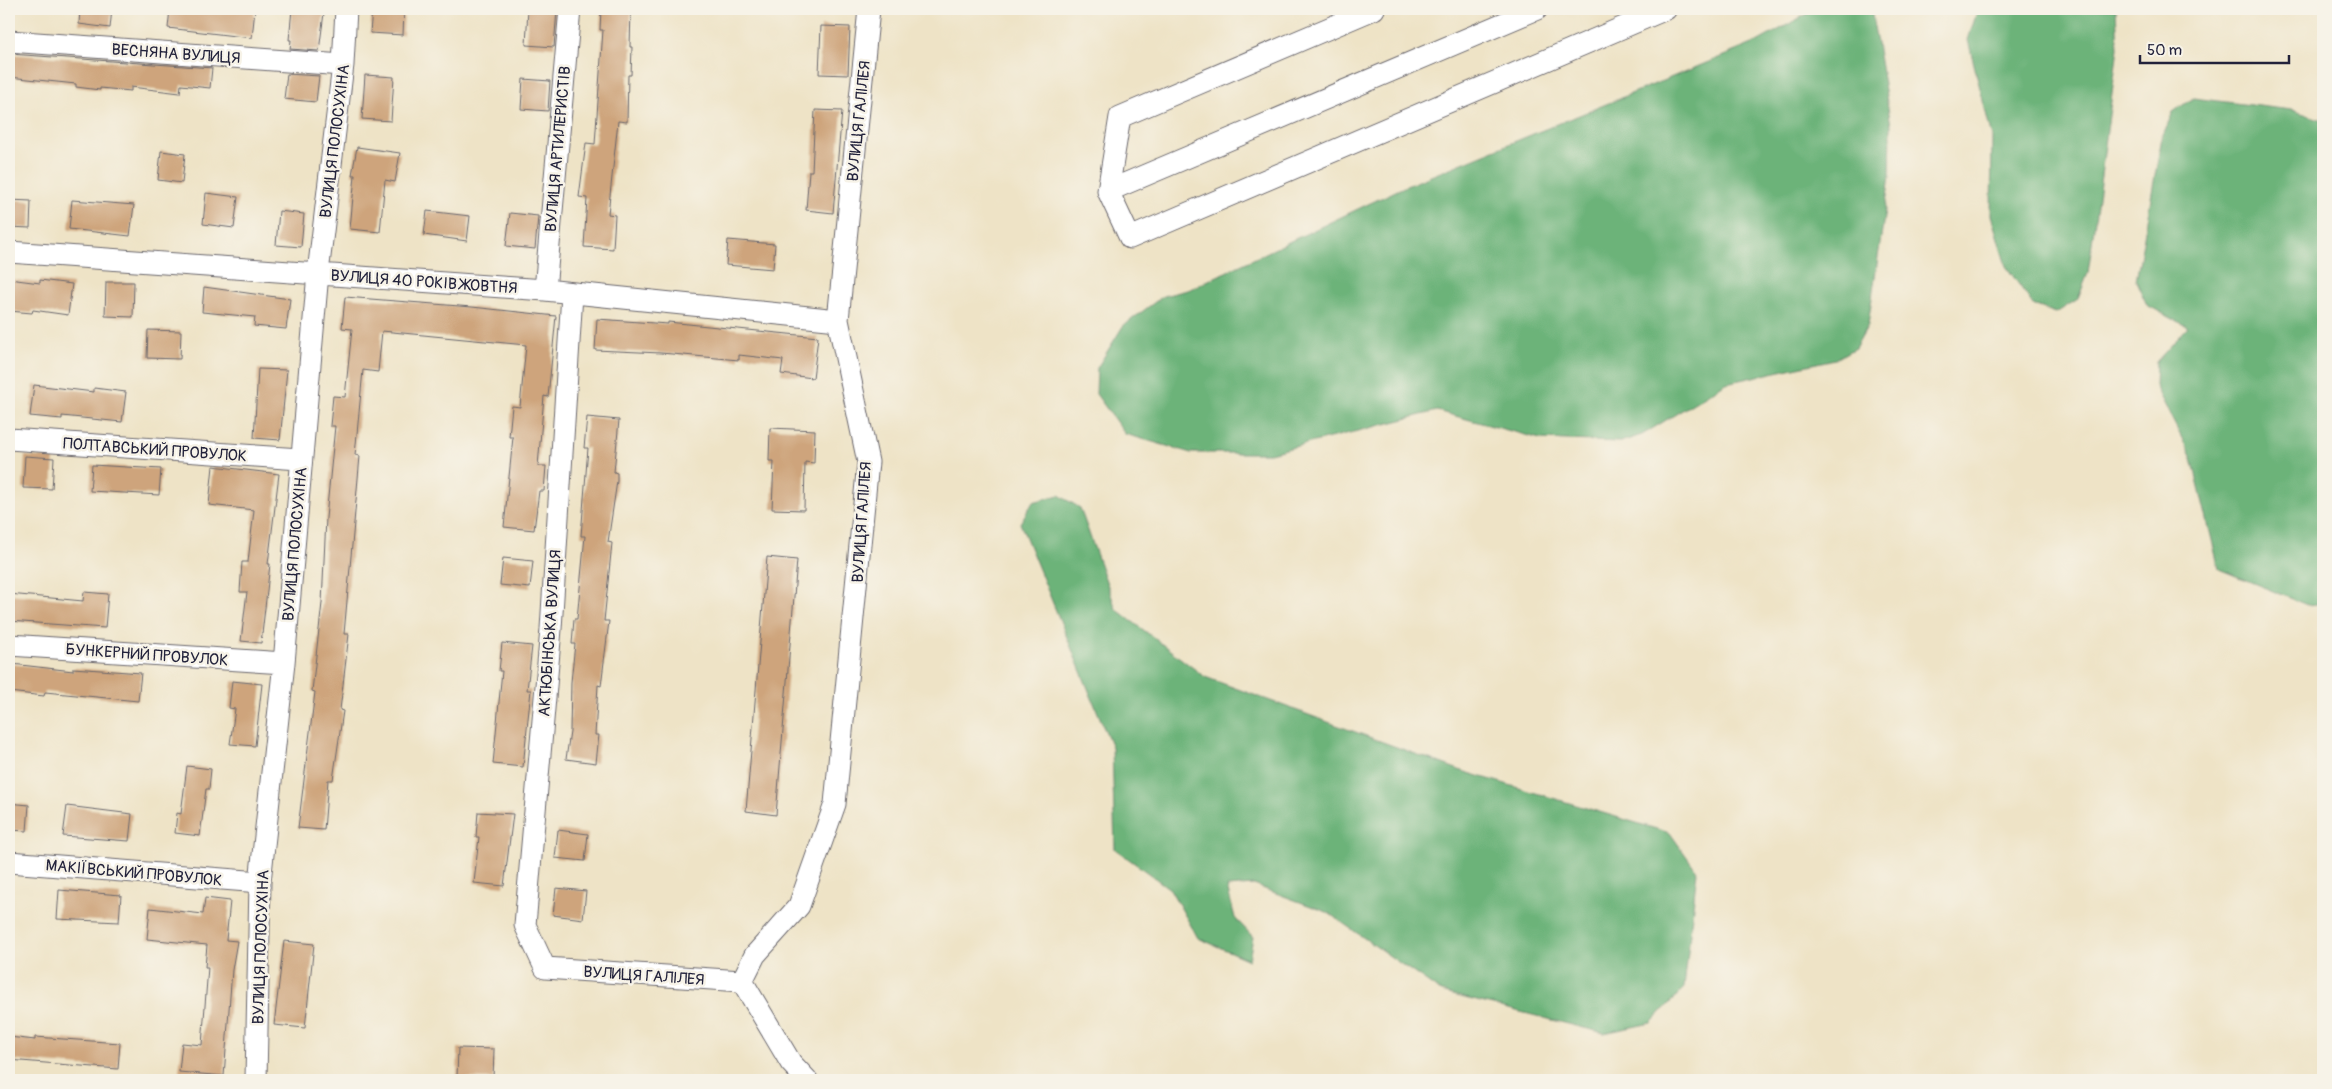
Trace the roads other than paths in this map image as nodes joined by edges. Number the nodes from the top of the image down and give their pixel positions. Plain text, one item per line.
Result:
1 (346, 9) edge
2 (570, 9) edge
3 (869, 9) edge
4 (1374, 9) edge
5 (1538, 9) edge
6 (1658, 10) edge
7 (9, 41) edge
8 (343, 65) junction
9 (1108, 191) junction
10 (9, 252) edge
11 (318, 273) junction
12 (545, 290) junction
13 (572, 294) junction
14 (838, 320) junction
15 (9, 439) edge
16 (300, 459) junction
17 (9, 645) edge
18 (284, 663) junction
19 (9, 862) edge
20 (260, 882) junction
21 (545, 968) joint
22 (742, 981) junction
23 (256, 1080) edge
24 (807, 1080) edge

1 - 8 street, ВУЛИЦЯ ПОЛОСУХІНА
2 - 12 street, ВУЛИЦЯ АРТИЛЕРИСТІВ
3 - 14 street, ВУЛИЦЯ ГАЛІЛЕЯ
4 - 9 street
5 - 9 street
6 - 9 street
7 - 8 street, ВЕСНЯНА ВУЛИЦЯ
8 - 11 street, ВУЛИЦЯ ПОЛОСУХІНА
10 - 11 street, ВУЛИЦЯ 40 РОКІВ ЖОВТНЯ
11 - 12 street, ВУЛИЦЯ 40 РОКІВ ЖОВТНЯ
11 - 16 street, ВУЛИЦЯ ПОЛОСУХІНА
12 - 13 street, ВУЛИЦЯ 40 РОКІВ ЖОВТНЯ
13 - 14 street, ВУЛИЦЯ 40 РОКІВ ЖОВТНЯ
13 - 21 street, АКТЮБІНСЬКА ВУЛИЦЯ
14 - 22 street, ВУЛИЦЯ ГАЛІЛЕЯ
15 - 16 street, ПОЛТАВСЬКИЙ ПРОВУЛОК
16 - 18 street, ВУЛИЦЯ ПОЛОСУХІНА
17 - 18 street, БУНКЕРНИЙ ПРОВУЛОК
18 - 20 street, ВУЛИЦЯ ПОЛОСУХІНА
19 - 20 street, МАКІЇВСЬКИЙ ПРОВУЛОК
20 - 23 street, ВУЛИЦЯ ПОЛОСУХІНА
21 - 22 street, ВУЛИЦЯ ГАЛІЛЕЯ
22 - 24 street

